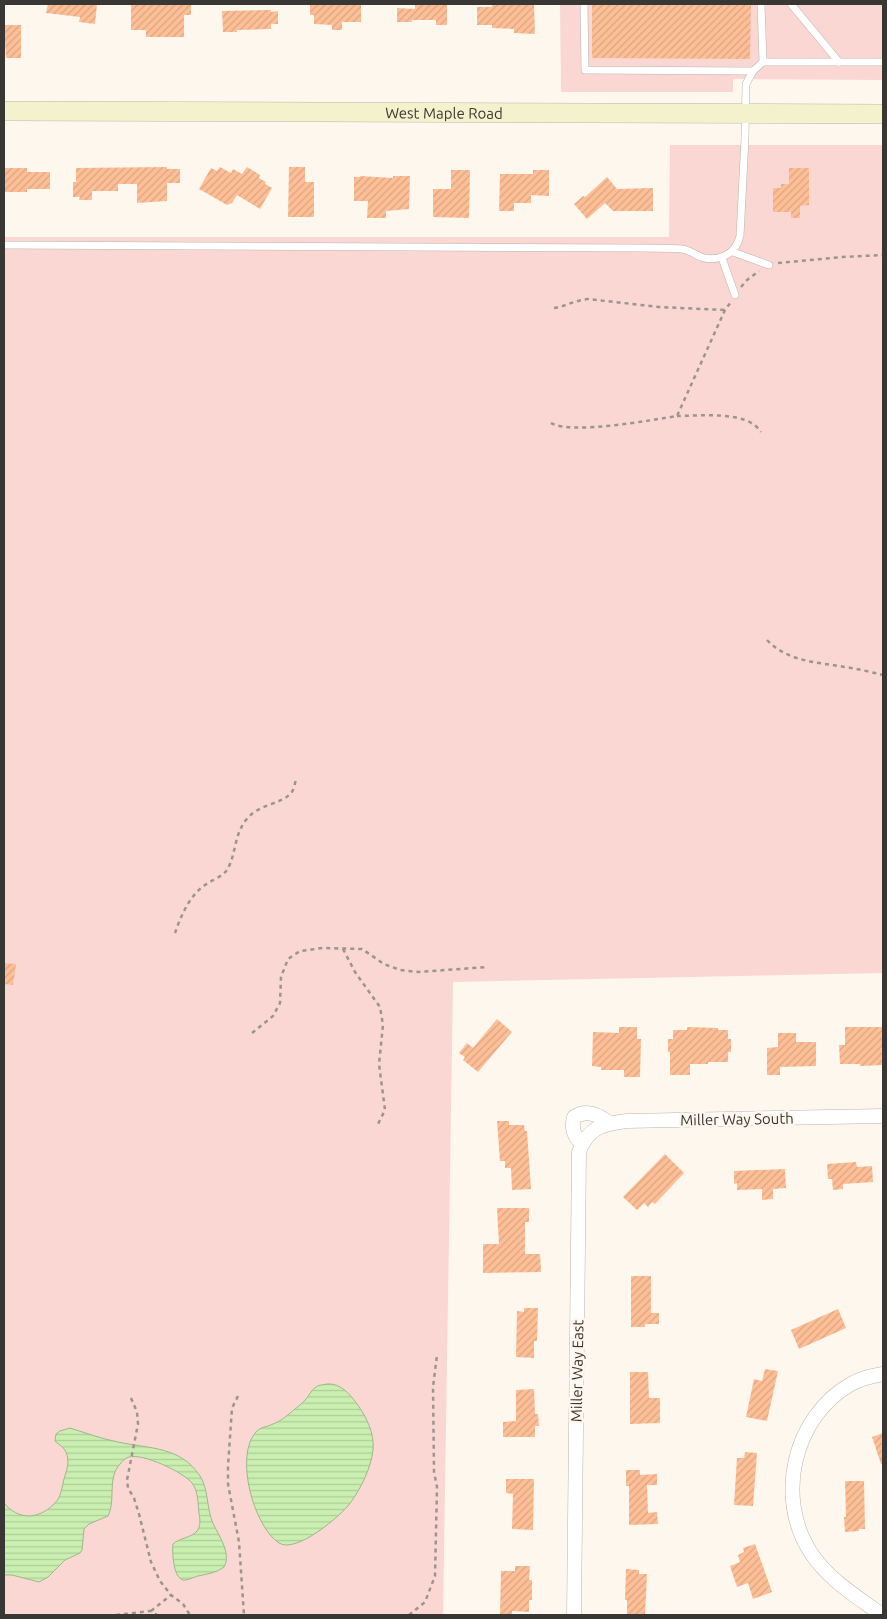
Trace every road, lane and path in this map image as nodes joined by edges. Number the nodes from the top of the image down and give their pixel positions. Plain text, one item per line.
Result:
1 (584, 4) edge
2 (761, 4) edge
3 (791, 4) edge
4 (764, 62) junction
5 (839, 62) junction
6 (883, 62) edge
7 (753, 71) junction
8 (4, 111) edge
9 (883, 114) edge
10 (746, 115) junction
11 (4, 244) edge
12 (733, 252) junction
13 (883, 256) edge
14 (722, 258) junction
15 (769, 265) junction
16 (735, 296) junction
17 (554, 308) dead end
18 (725, 310) junction
19 (677, 416) junction
20 (551, 423) dead end
21 (761, 432) dead end
22 (767, 640) dead end
23 (883, 675) edge
24 (296, 779) dead end
25 (175, 933) dead end
26 (342, 949) junction
27 (488, 967) dead end
28 (252, 1033) dead end
29 (883, 1116) edge
30 (609, 1123) junction
31 (378, 1124) dead end
32 (582, 1144) junction
33 (437, 1354) dead end
34 (883, 1374) edge
35 (238, 1396) dead end
36 (131, 1398) dead end
37 (171, 1595) junction
38 (150, 1611) junction
39 (116, 1615) edge
40 (157, 1615) edge
41 (190, 1615) edge
42 (244, 1615) edge
43 (409, 1615) edge
44 (574, 1615) edge
45 (882, 1615) edge

1 - 7 lane
2 - 4 lane
3 - 5 lane
4 - 5 lane
4 - 7 lane
5 - 6 lane
7 - 10 lane
8 - 10 main road, West Maple Road
9 - 10 main road, West Maple Road
10 - 12 lane
11 - 14 lane
12 - 14 lane
12 - 15 lane
13 - 15 path
14 - 16 lane
15 - 16 path
16 - 18 path
17 - 18 path
18 - 19 path
19 - 20 path
19 - 21 path
22 - 23 path
24 - 25 path
26 - 27 path
26 - 28 path
26 - 31 path
29 - 30 street, Miller Way South
30 - 32 street, Miller Way South
30 - 32 street
32 - 44 street, Miller Way East
33 - 43 path
34 - 45 street
35 - 42 path
36 - 37 path
37 - 38 path
37 - 41 path
38 - 39 path
38 - 40 path

